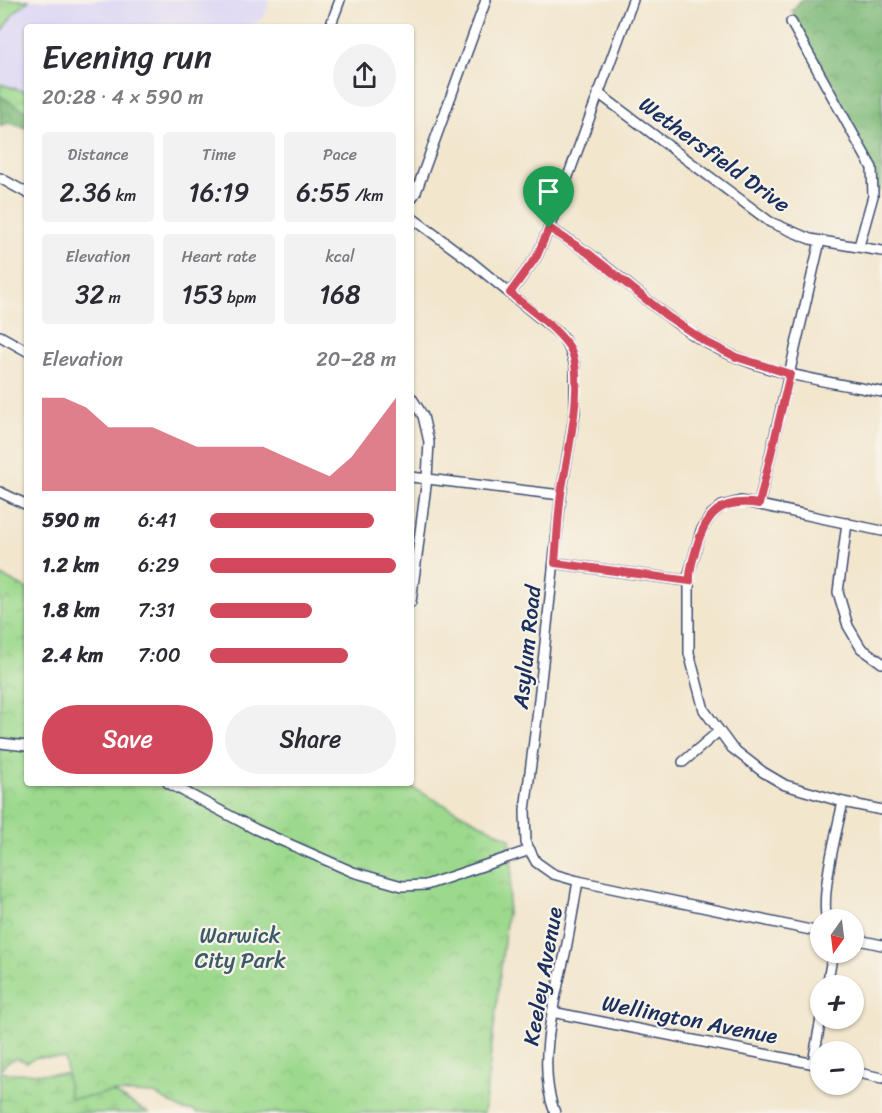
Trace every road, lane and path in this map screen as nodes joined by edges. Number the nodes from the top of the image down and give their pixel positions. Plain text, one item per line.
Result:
1 (340, 0) edge
2 (486, 0) edge
3 (633, 0) edge
4 (791, 22) dead end
5 (331, 24) edge
6 (598, 93) junction
7 (0, 177) edge
8 (24, 191) edge
9 (414, 195) edge
10 (414, 219) edge
11 (549, 228) junction
12 (820, 241) junction
13 (858, 246) junction
14 (882, 251) edge
15 (510, 293) junction
16 (0, 336) edge
17 (24, 349) edge
18 (790, 374) junction
19 (882, 392) edge
20 (414, 402) edge
21 (414, 477) edge
22 (427, 478) junction
23 (0, 492) edge
24 (561, 495) junction
25 (24, 504) edge
26 (759, 504) junction
27 (847, 523) junction
28 (882, 531) edge
29 (555, 563) junction
30 (414, 579) edge
31 (690, 581) junction
32 (882, 663) edge
33 (719, 730) junction
34 (0, 743) edge
35 (24, 746) edge
36 (683, 762) dead end
37 (174, 786) edge
38 (843, 802) junction
39 (882, 810) edge
40 (530, 850) junction
41 (578, 881) junction
42 (825, 909) edge
43 (810, 930) edge
44 (864, 941) edge
45 (882, 945) edge
46 (552, 1012) junction
47 (810, 1063) edge
48 (864, 1074) edge
49 (882, 1078) edge
50 (555, 1113) edge

1 - 5 street
2 - 9 street
3 - 6 street
4 - 13 street
6 - 11 street
6 - 12 street, Wethersfield Drive
7 - 8 street
10 - 15 street, Asylum Road
11 - 15 street
11 - 18 street
12 - 13 street, Wethersfield Drive
12 - 18 street
13 - 14 street, Wethersfield Drive
15 - 24 street, Asylum Road
16 - 17 street
18 - 19 street
18 - 26 street
20 - 22 street
21 - 22 street
22 - 24 street
22 - 30 street
23 - 25 street
24 - 29 street, Asylum Road
26 - 27 street
26 - 31 street
27 - 28 street
27 - 32 street
29 - 31 street
29 - 40 street, Asylum Road
31 - 33 street
33 - 36 street
33 - 38 street
34 - 35 street
37 - 40 street
38 - 39 street
38 - 42 street
40 - 41 street
41 - 43 street
41 - 46 street, Keeley Avenue
44 - 45 street
46 - 47 street, Wellington Avenue
46 - 50 street, Keeley Avenue
48 - 49 street

